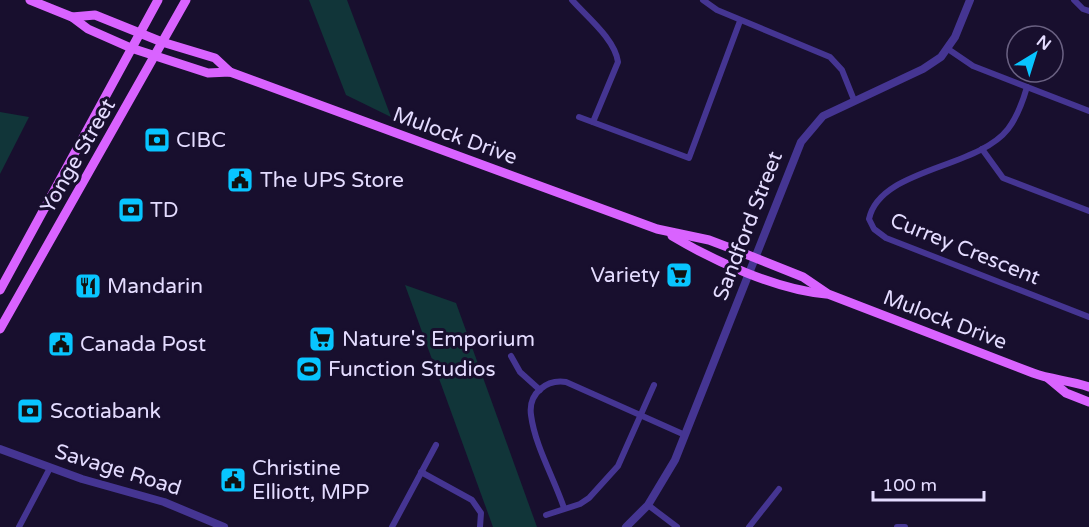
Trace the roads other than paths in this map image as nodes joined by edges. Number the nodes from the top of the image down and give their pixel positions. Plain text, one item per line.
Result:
1 (30, 0) edge
2 (158, 0) edge
3 (186, 0) edge
4 (572, 0) edge
5 (703, 0) edge
6 (970, 0) edge
7 (1074, 0) edge
8 (1089, 11) edge
9 (72, 17) junction
10 (740, 21) junction
11 (140, 32) junction
12 (162, 42) junction
13 (132, 48) junction
14 (948, 49) junction
15 (154, 55) junction
16 (230, 72) junction
17 (1027, 87) junction
18 (854, 100) junction
19 (1089, 111) edge
20 (579, 117) dead end
21 (593, 122) junction
22 (982, 149) junction
23 (1089, 211) edge
24 (667, 232) junction
25 (756, 258) junction
26 (750, 272) junction
27 (0, 290) edge
28 (828, 294) junction
29 (1089, 316) edge
30 (0, 329) edge
31 (511, 356) dead end
32 (1048, 378) junction
33 (654, 385) dead end
34 (1089, 387) edge
35 (540, 390) junction
36 (1089, 402) edge
37 (642, 414) junction
38 (685, 435) junction
39 (436, 445) dead end
40 (0, 449) edge
41 (50, 468) junction
42 (421, 472) junction
43 (779, 489) dead end
44 (648, 505) junction
45 (564, 508) junction
46 (546, 515) dead end
47 (19, 527) edge
48 (224, 527) edge
49 (392, 527) edge
50 (480, 527) edge
51 (626, 527) edge
52 (677, 527) edge
53 (749, 527) edge
54 (897, 527) edge
55 (905, 527) edge

1 - 9 main road, Mulock Drive
2 - 11 main road, Yonge Street
3 - 12 main road, Yonge Street
4 - 21 street
5 - 10 street
6 - 14 street, Sandford Street
7 - 8 street
9 - 11 main road, Mulock Drive
9 - 13 main road, Mulock Drive
10 - 18 street
10 - 21 street
11 - 12 main road, Mulock Drive
11 - 13 main road, Yonge Street
12 - 15 main road, Yonge Street
12 - 16 main road, Mulock Drive
13 - 15 main road, Mulock Drive
13 - 27 main road, Yonge Street
14 - 17 street
14 - 18 street, Sandford Street
15 - 16 main road, Mulock Drive
15 - 30 main road, Yonge Street
16 - 24 main road, Mulock Drive
17 - 19 street
17 - 22 street, Currey Crescent
18 - 25 street, Sandford Street
20 - 21 street
22 - 23 street
22 - 29 street, Currey Crescent
24 - 25 main road, Mulock Drive
24 - 26 main road, Mulock Drive
25 - 26 street, Sandford Street
25 - 28 main road, Mulock Drive
26 - 28 main road, Mulock Drive
26 - 38 street, Sandford Street
28 - 32 main road, Mulock Drive
31 - 35 street
32 - 34 main road, Mulock Drive
32 - 36 main road, Mulock Drive
33 - 37 street
35 - 37 street
35 - 45 street
37 - 38 street
37 - 45 street
38 - 44 street, Sandford Street
39 - 42 street
40 - 41 street, Savage Road
41 - 47 street
41 - 48 street, Savage Road
42 - 49 street
42 - 50 street
43 - 53 street
44 - 51 street, Sandford Street
44 - 52 street
45 - 46 street
54 - 55 street

